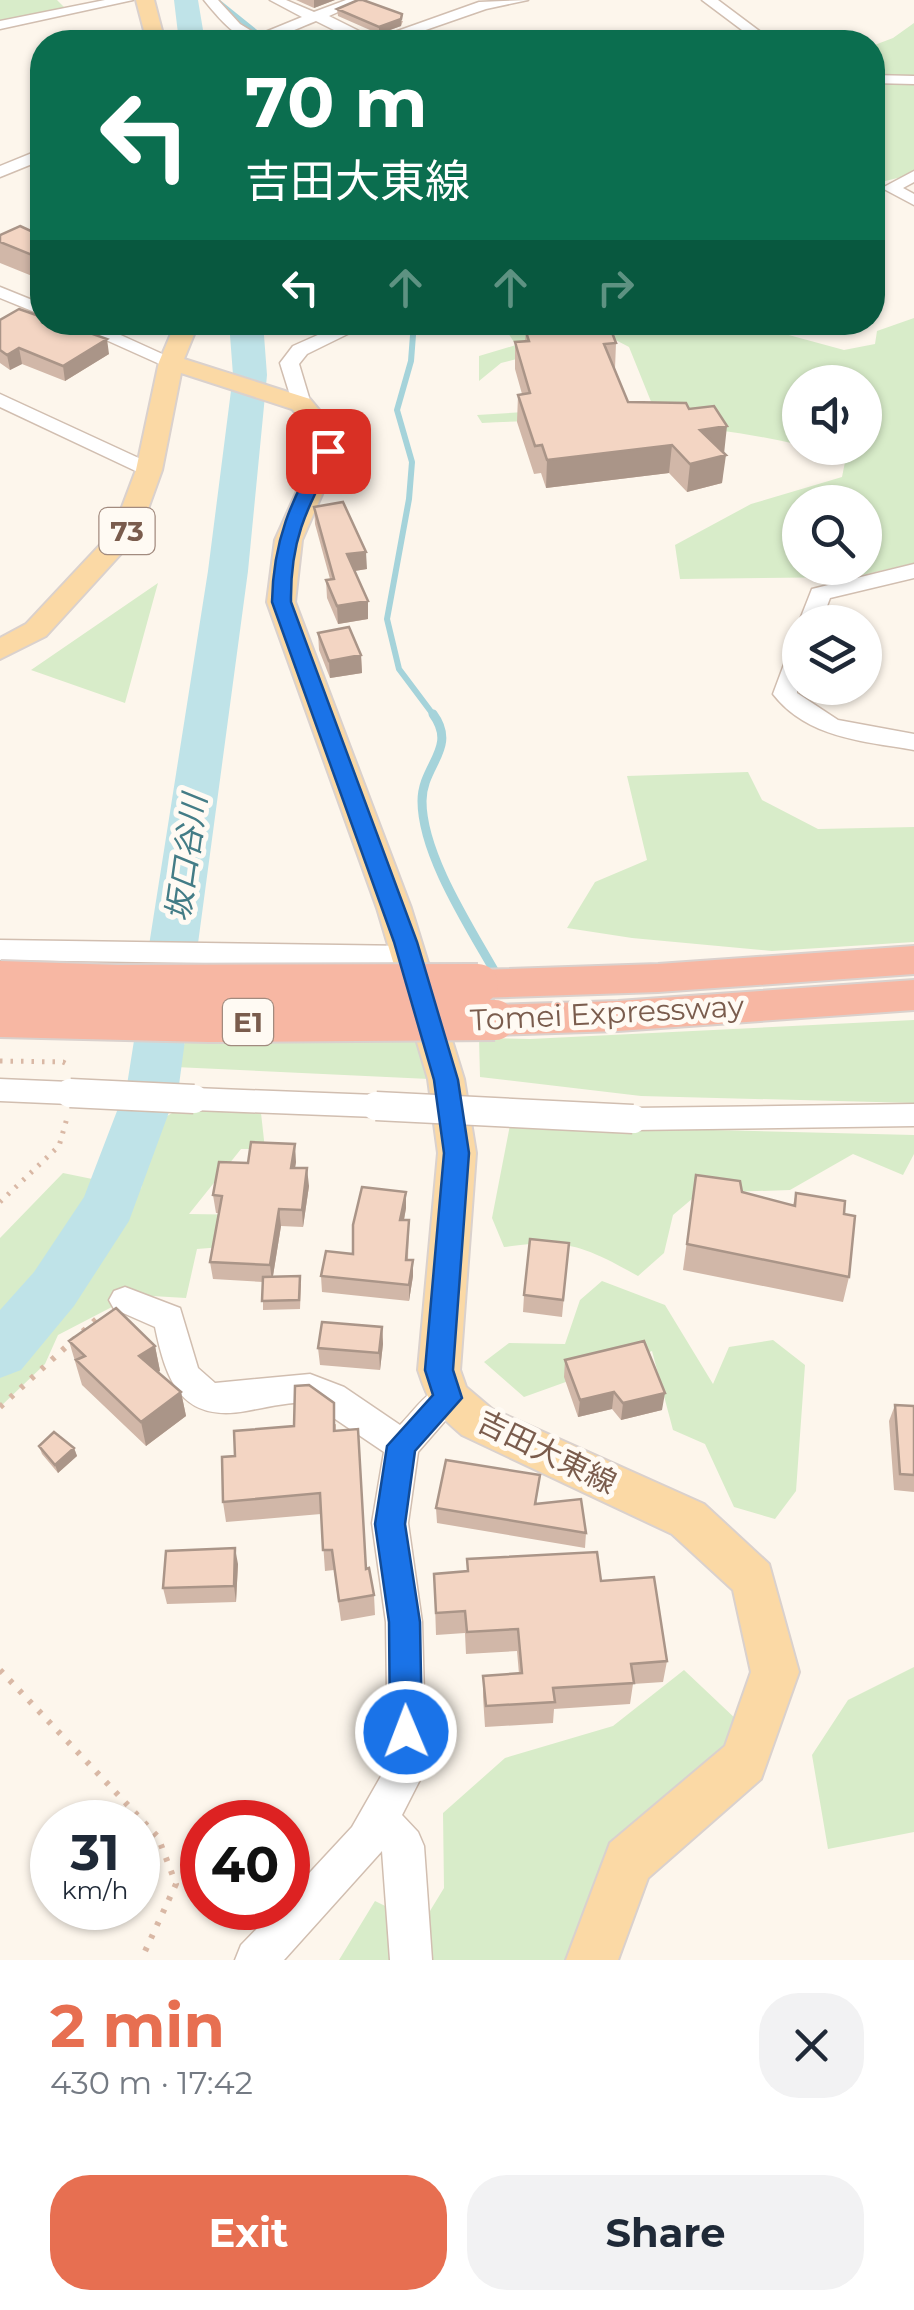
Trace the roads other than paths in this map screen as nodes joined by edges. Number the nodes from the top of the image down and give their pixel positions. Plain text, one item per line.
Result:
1 (126, 0) edge
2 (145, 0) edge
3 (210, 0) edge
4 (277, 0) edge
5 (358, 0) edge
6 (521, 0) edge
7 (709, 0) edge
8 (312, 17) junction
9 (0, 25) edge
10 (153, 30) edge
11 (242, 30) edge
12 (282, 30) edge
13 (345, 30) edge
14 (419, 30) edge
15 (750, 30) edge
16 (885, 79) edge
17 (914, 80) edge
18 (30, 159) edge
19 (0, 172) edge
20 (914, 176) edge
21 (914, 200) edge
22 (0, 292) edge
23 (30, 305) edge
24 (106, 335) edge
25 (186, 335) edge
26 (334, 335) edge
27 (181, 365) junction
28 (0, 400) edge
29 (295, 401) junction
30 (149, 470) junction
31 (914, 571) edge
32 (816, 605) edge
33 (0, 650) edge
34 (796, 705) edge
35 (914, 742) edge
36 (0, 939) edge
37 (107, 948) junction
38 (407, 949) junction
39 (0, 950) edge
40 (914, 960) edge
41 (0, 981) edge
42 (914, 995) edge
43 (487, 1002) junction
44 (0, 1017) edge
45 (0, 1090) edge
46 (914, 1116) edge
47 (125, 1300) road end
48 (448, 1398) junction
49 (402, 1446) junction
50 (378, 1819) junction
51 (256, 1960) edge
52 (410, 1960) edge
53 (592, 1960) edge

1 - 9 street
2 - 10 main road
3 - 11 street
4 - 8 street
5 - 8 street
6 - 14 street
7 - 15 street
8 - 12 street
8 - 13 street
16 - 17 street
18 - 19 street
20 - 21 street
22 - 23 street
24 - 27 street
25 - 27 main road, 73
26 - 29 street
27 - 29 main road
27 - 30 main road, 73
28 - 30 street
29 - 38 main road, 吉田大東線
30 - 33 main road, 73
31 - 32 street
34 - 35 street
36 - 37 street
37 - 38 street
37 - 38 street
37 - 39 street
38 - 48 main road, 吉田大東線
40 - 43 highway, Tomei Expressway / E1
41 - 43 highway, Tomei Expressway / E1, bridge
42 - 43 highway, Tomei Expressway / E1
43 - 44 highway, Tomei Expressway / E1, bridge
45 - 46 street, bridge
47 - 49 street
48 - 49 street
48 - 53 main road, 吉田大東線
49 - 50 street
50 - 51 street
50 - 52 street

